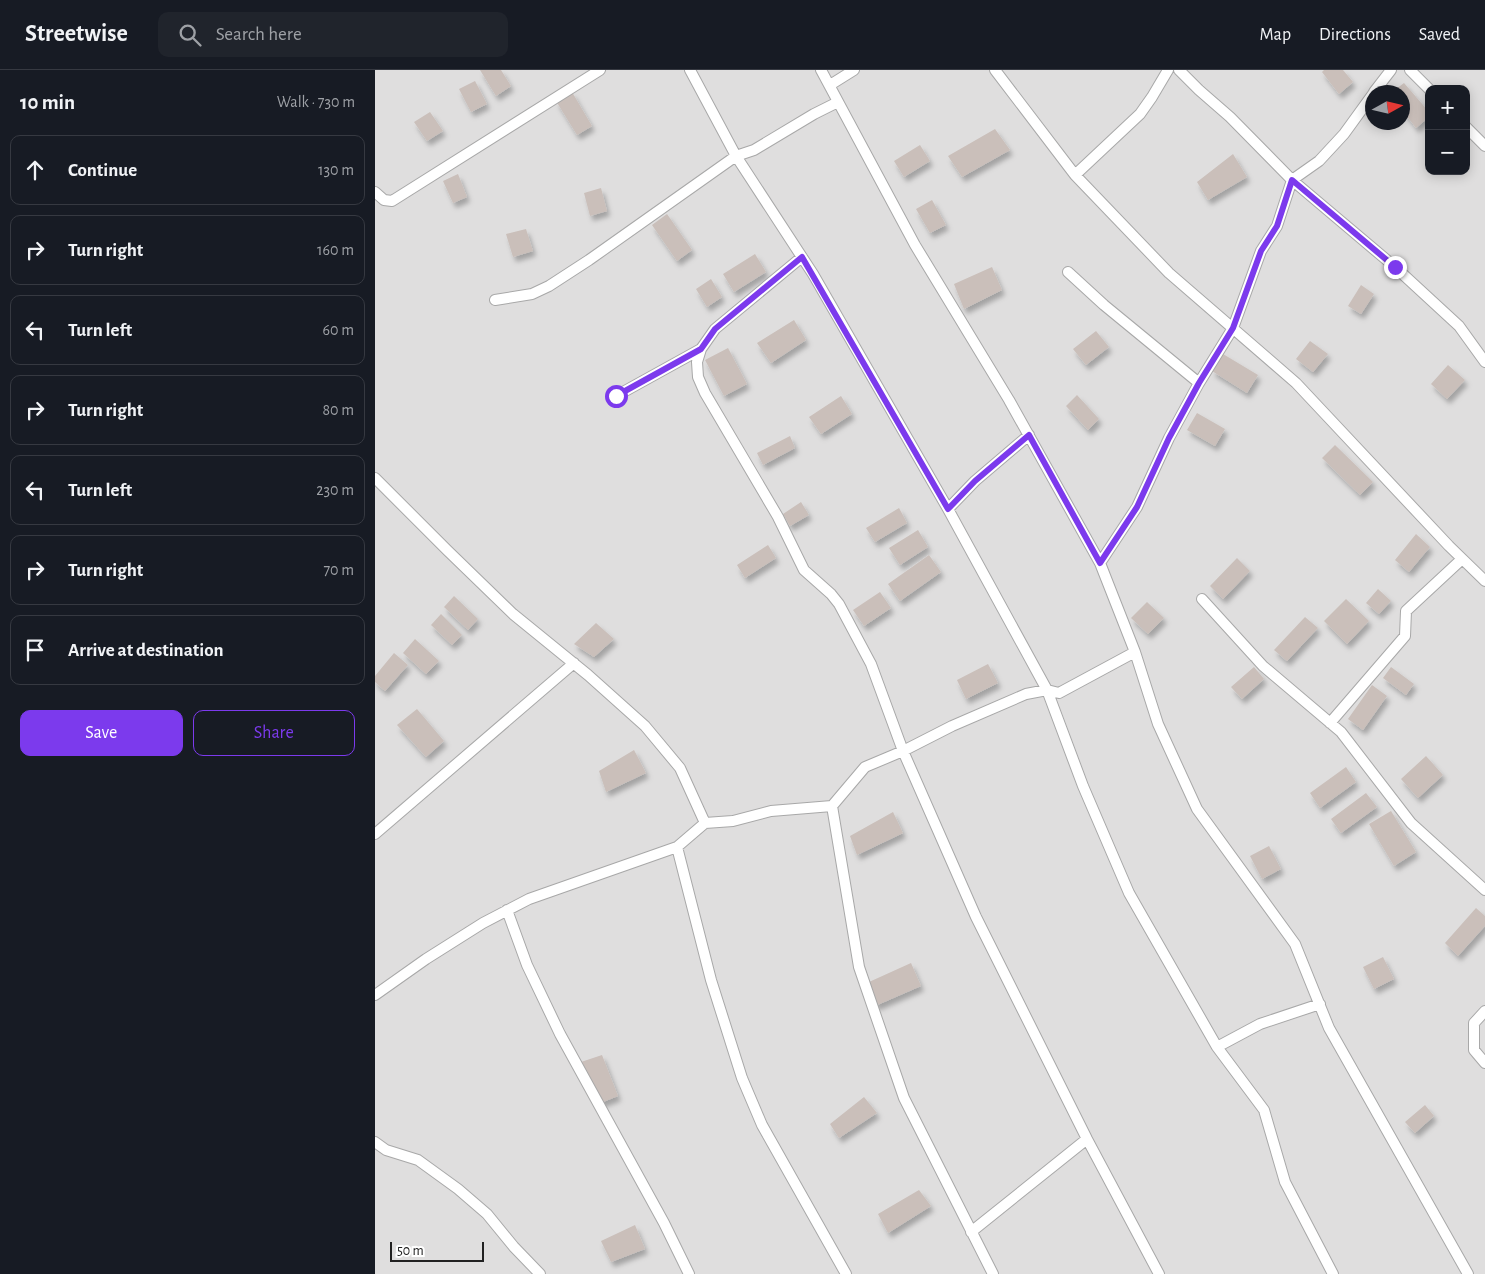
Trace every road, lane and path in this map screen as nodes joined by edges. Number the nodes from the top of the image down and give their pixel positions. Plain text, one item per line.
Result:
1 (600, 70) edge
2 (690, 70) edge
3 (821, 70) edge
4 (854, 70) edge
5 (995, 70) edge
6 (1168, 70) edge
7 (1179, 70) edge
8 (1391, 70) edge
9 (1410, 70) edge
10 (829, 85) junction
11 (1379, 85) edge
12 (1425, 85) edge
13 (838, 102) junction
14 (1365, 104) edge
15 (1469, 130) edge
16 (1485, 146) edge
17 (736, 156) junction
18 (1075, 175) junction
19 (1292, 180) junction
20 (375, 192) edge
21 (802, 257) junction
22 (1068, 272) dead end
23 (495, 300) dead end
24 (1233, 328) junction
25 (701, 349) junction
26 (1485, 362) edge
27 (1199, 383) junction
28 (616, 396) dead end
29 (1029, 435) junction
30 (375, 478) edge
31 (948, 509) junction
32 (1462, 559) junction
33 (1100, 563) junction
34 (1485, 581) edge
35 (1201, 599) dead end
36 (1135, 652) junction
37 (574, 664) junction
38 (1047, 690) junction
39 (1330, 723) junction
40 (903, 751) junction
41 (832, 806) junction
42 (705, 824) junction
43 (375, 834) edge
44 (677, 847) junction
45 (1485, 890) edge
46 (507, 910) junction
47 (375, 996) edge
48 (1320, 1004) junction
49 (1485, 1011) edge
50 (1217, 1047) junction
51 (1485, 1063) edge
52 (1087, 1139) junction
53 (375, 1142) edge
54 (971, 1232) junction
55 (540, 1274) edge
56 (689, 1274) edge
57 (846, 1274) edge
58 (993, 1274) edge
59 (1159, 1274) edge
60 (1333, 1274) edge
61 (1467, 1274) edge

1 - 20 street
2 - 17 street
3 - 10 street
4 - 10 street
5 - 18 street
6 - 18 street
7 - 19 street
8 - 11 street
9 - 12 street
10 - 13 street
13 - 17 street
13 - 29 street
14 - 19 street
15 - 16 street
17 - 21 street
17 - 23 street
18 - 24 street
19 - 24 street
19 - 26 street
21 - 25 street
21 - 31 street
22 - 27 street
24 - 27 street
24 - 32 street
25 - 28 street
25 - 40 street
27 - 33 street
29 - 31 street
29 - 33 street
30 - 37 street
31 - 38 street
32 - 34 street
32 - 39 street
33 - 36 street
35 - 39 street
36 - 38 street
36 - 48 street
37 - 42 street
37 - 43 street
38 - 40 street
38 - 50 street
39 - 45 street
40 - 41 street
40 - 52 street
41 - 42 street
41 - 54 street
42 - 44 street
44 - 46 street
44 - 57 street
46 - 47 street
46 - 56 street
48 - 50 street
48 - 61 street
49 - 51 street
50 - 60 street
52 - 54 street
52 - 59 street
53 - 55 street
54 - 58 street

